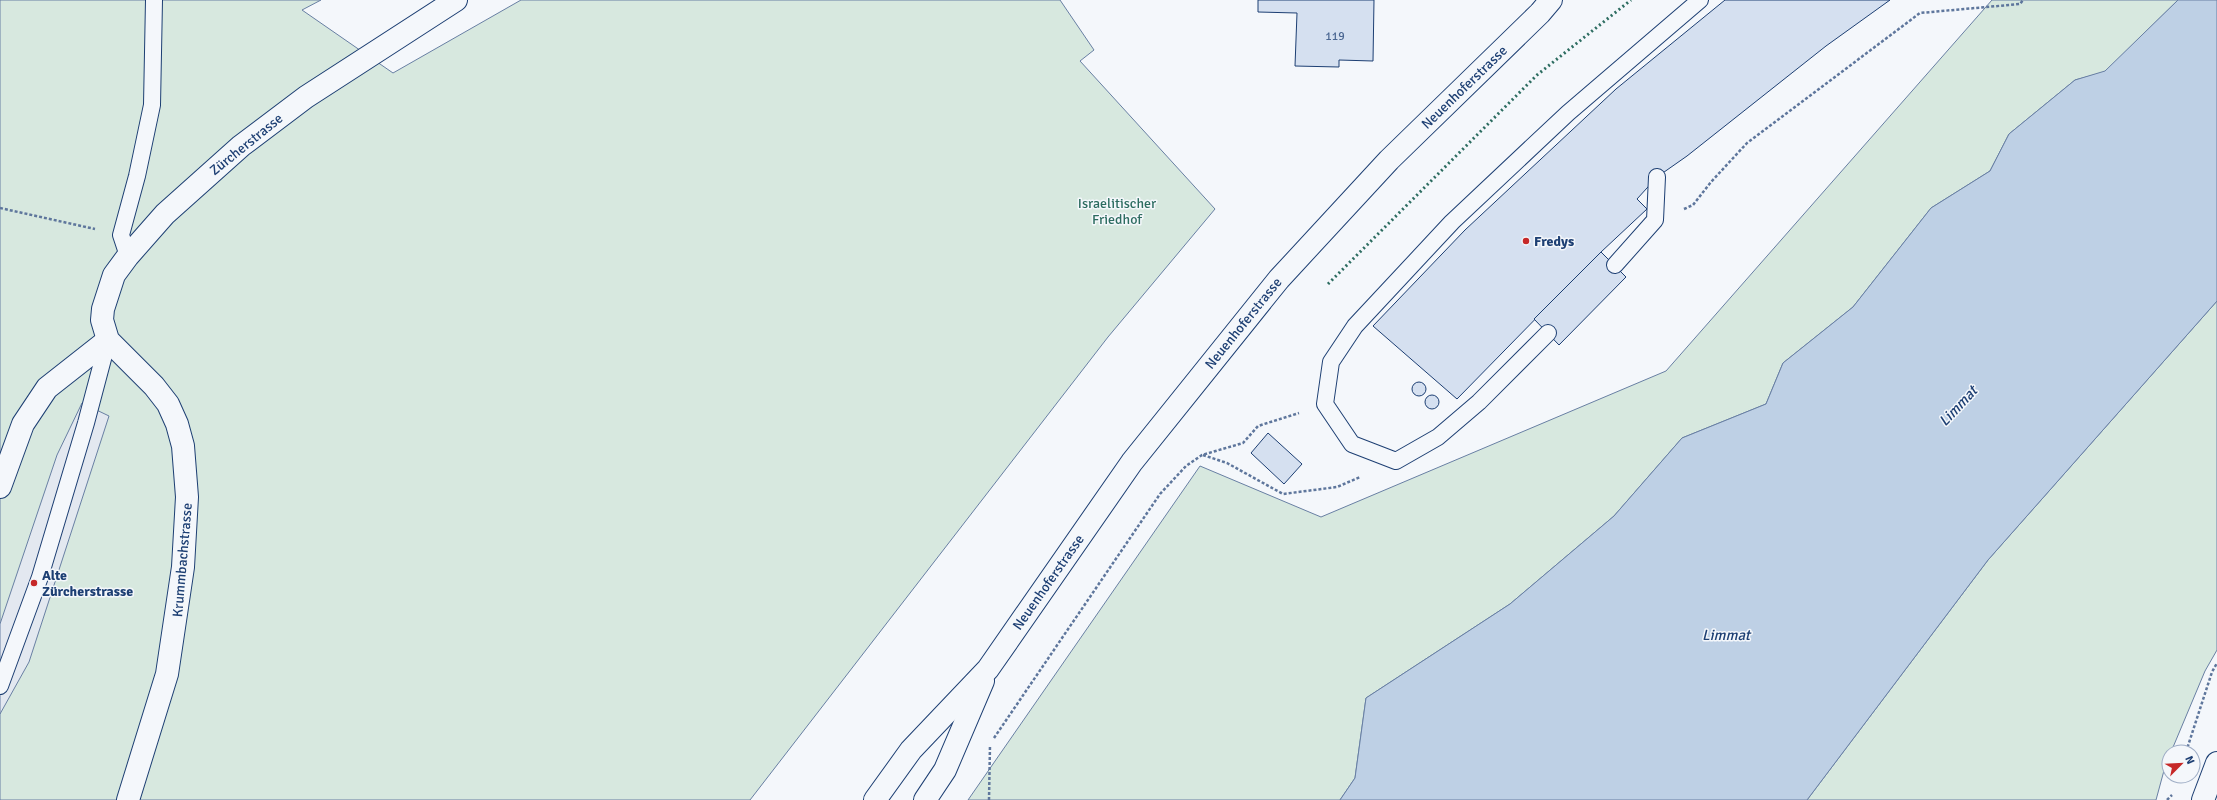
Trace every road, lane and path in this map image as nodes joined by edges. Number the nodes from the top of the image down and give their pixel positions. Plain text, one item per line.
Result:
1 (154, 0) edge
2 (456, 0) edge
3 (1561, 0) edge
4 (1700, 0) edge
5 (2023, 0) edge
6 (1545, 7) edge
7 (1656, 177) dead end
8 (0, 208) edge
9 (1655, 220) junction
10 (121, 235) junction
11 (128, 256) junction
12 (1615, 265) dead end
13 (1548, 333) dead end
14 (108, 340) junction
15 (1324, 404) junction
16 (1202, 455) junction
17 (1396, 461) junction
18 (0, 487) edge
19 (2217, 663) edge
20 (988, 669) junction
21 (0, 686) edge
22 (2189, 744) edge
23 (2217, 763) edge
24 (128, 800) edge
25 (875, 800) edge
26 (926, 800) edge
27 (990, 800) edge
28 (2204, 800) edge

1 - 10 lane
2 - 11 main road, Zürcherstrasse
3 - 6 main road, Neuenhoferstrasse
4 - 15 lane
5 - 9 path
6 - 20 main road, Neuenhoferstrasse
7 - 9 lane
8 - 10 path
9 - 12 lane
10 - 11 lane
11 - 14 main road, Zürcherstrasse
13 - 17 lane
14 - 18 main road
14 - 21 lane
14 - 24 main road, Krummbachstrasse
15 - 16 path
15 - 17 lane
16 - 17 path
16 - 27 path
19 - 22 path
20 - 25 main road, Neuenhoferstrasse
20 - 26 main road, Neuenhoferstrasse
23 - 28 main road

